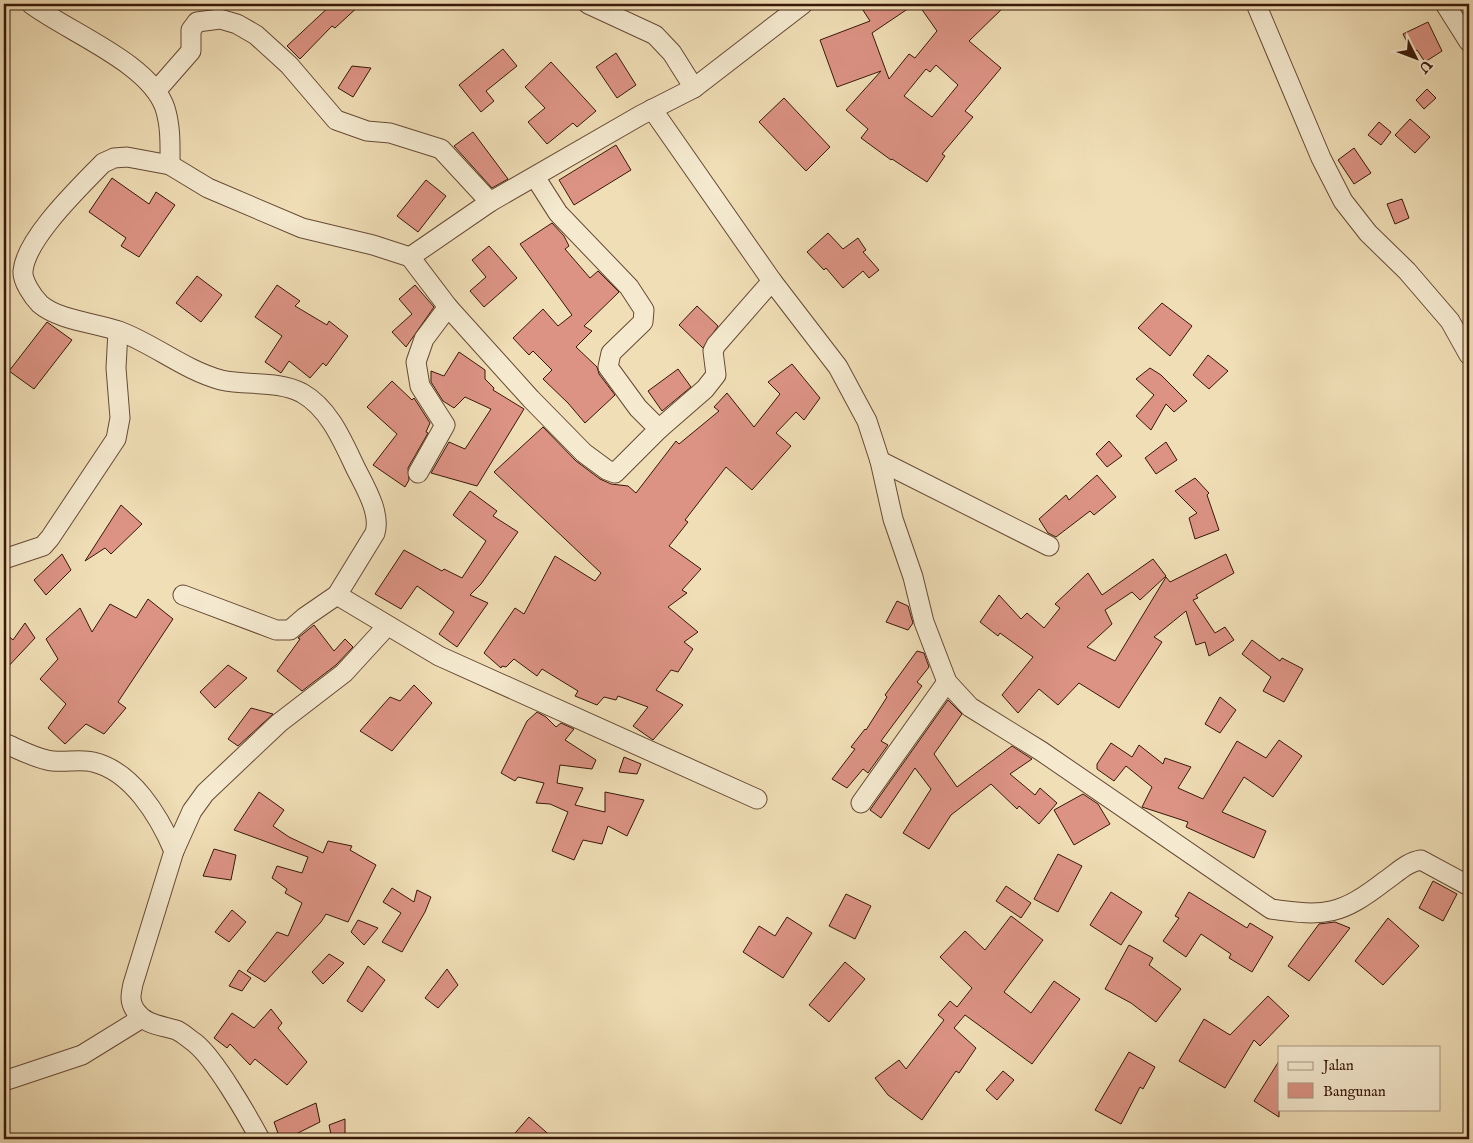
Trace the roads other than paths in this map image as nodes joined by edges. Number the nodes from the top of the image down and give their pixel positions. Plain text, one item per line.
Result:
1 (31, 4) edge
2 (588, 4) edge
3 (803, 4) edge
4 (1256, 4) edge
5 (1445, 4) edge
6 (1469, 42) edge
7 (694, 88) junction
8 (156, 91) junction
9 (652, 109) junction
10 (170, 165) junction
11 (535, 177) junction
12 (490, 202) junction
13 (410, 257) junction
14 (772, 281) junction
15 (448, 308) junction
16 (118, 331) junction
17 (1469, 355) edge
18 (659, 429) junction
19 (880, 461) junction
20 (418, 473) dead end
21 (1049, 546) dead end
22 (4, 559) edge
23 (337, 594) junction
24 (183, 595) dead end
25 (386, 626) junction
26 (947, 682) junction
27 (4, 743) edge
28 (757, 799) dead end
29 (861, 802) dead end
30 (174, 851) junction
31 (1469, 886) edge
32 (142, 1018) junction
33 (4, 1081) edge
34 (260, 1139) edge

1 - 8 street
2 - 7 street
3 - 7 street
4 - 17 street
5 - 6 street
7 - 9 street
8 - 10 street
8 - 12 street
9 - 11 street
9 - 14 street
10 - 13 street
10 - 16 street
11 - 12 street
11 - 18 street
12 - 13 street
13 - 15 street
14 - 18 street
14 - 19 street
15 - 18 street
15 - 20 street
16 - 22 street
16 - 23 street
19 - 21 street
19 - 26 street
23 - 24 street
23 - 25 street
25 - 28 street
25 - 30 street
26 - 29 street
26 - 31 street
27 - 30 street
30 - 32 street
32 - 33 street
32 - 34 street

